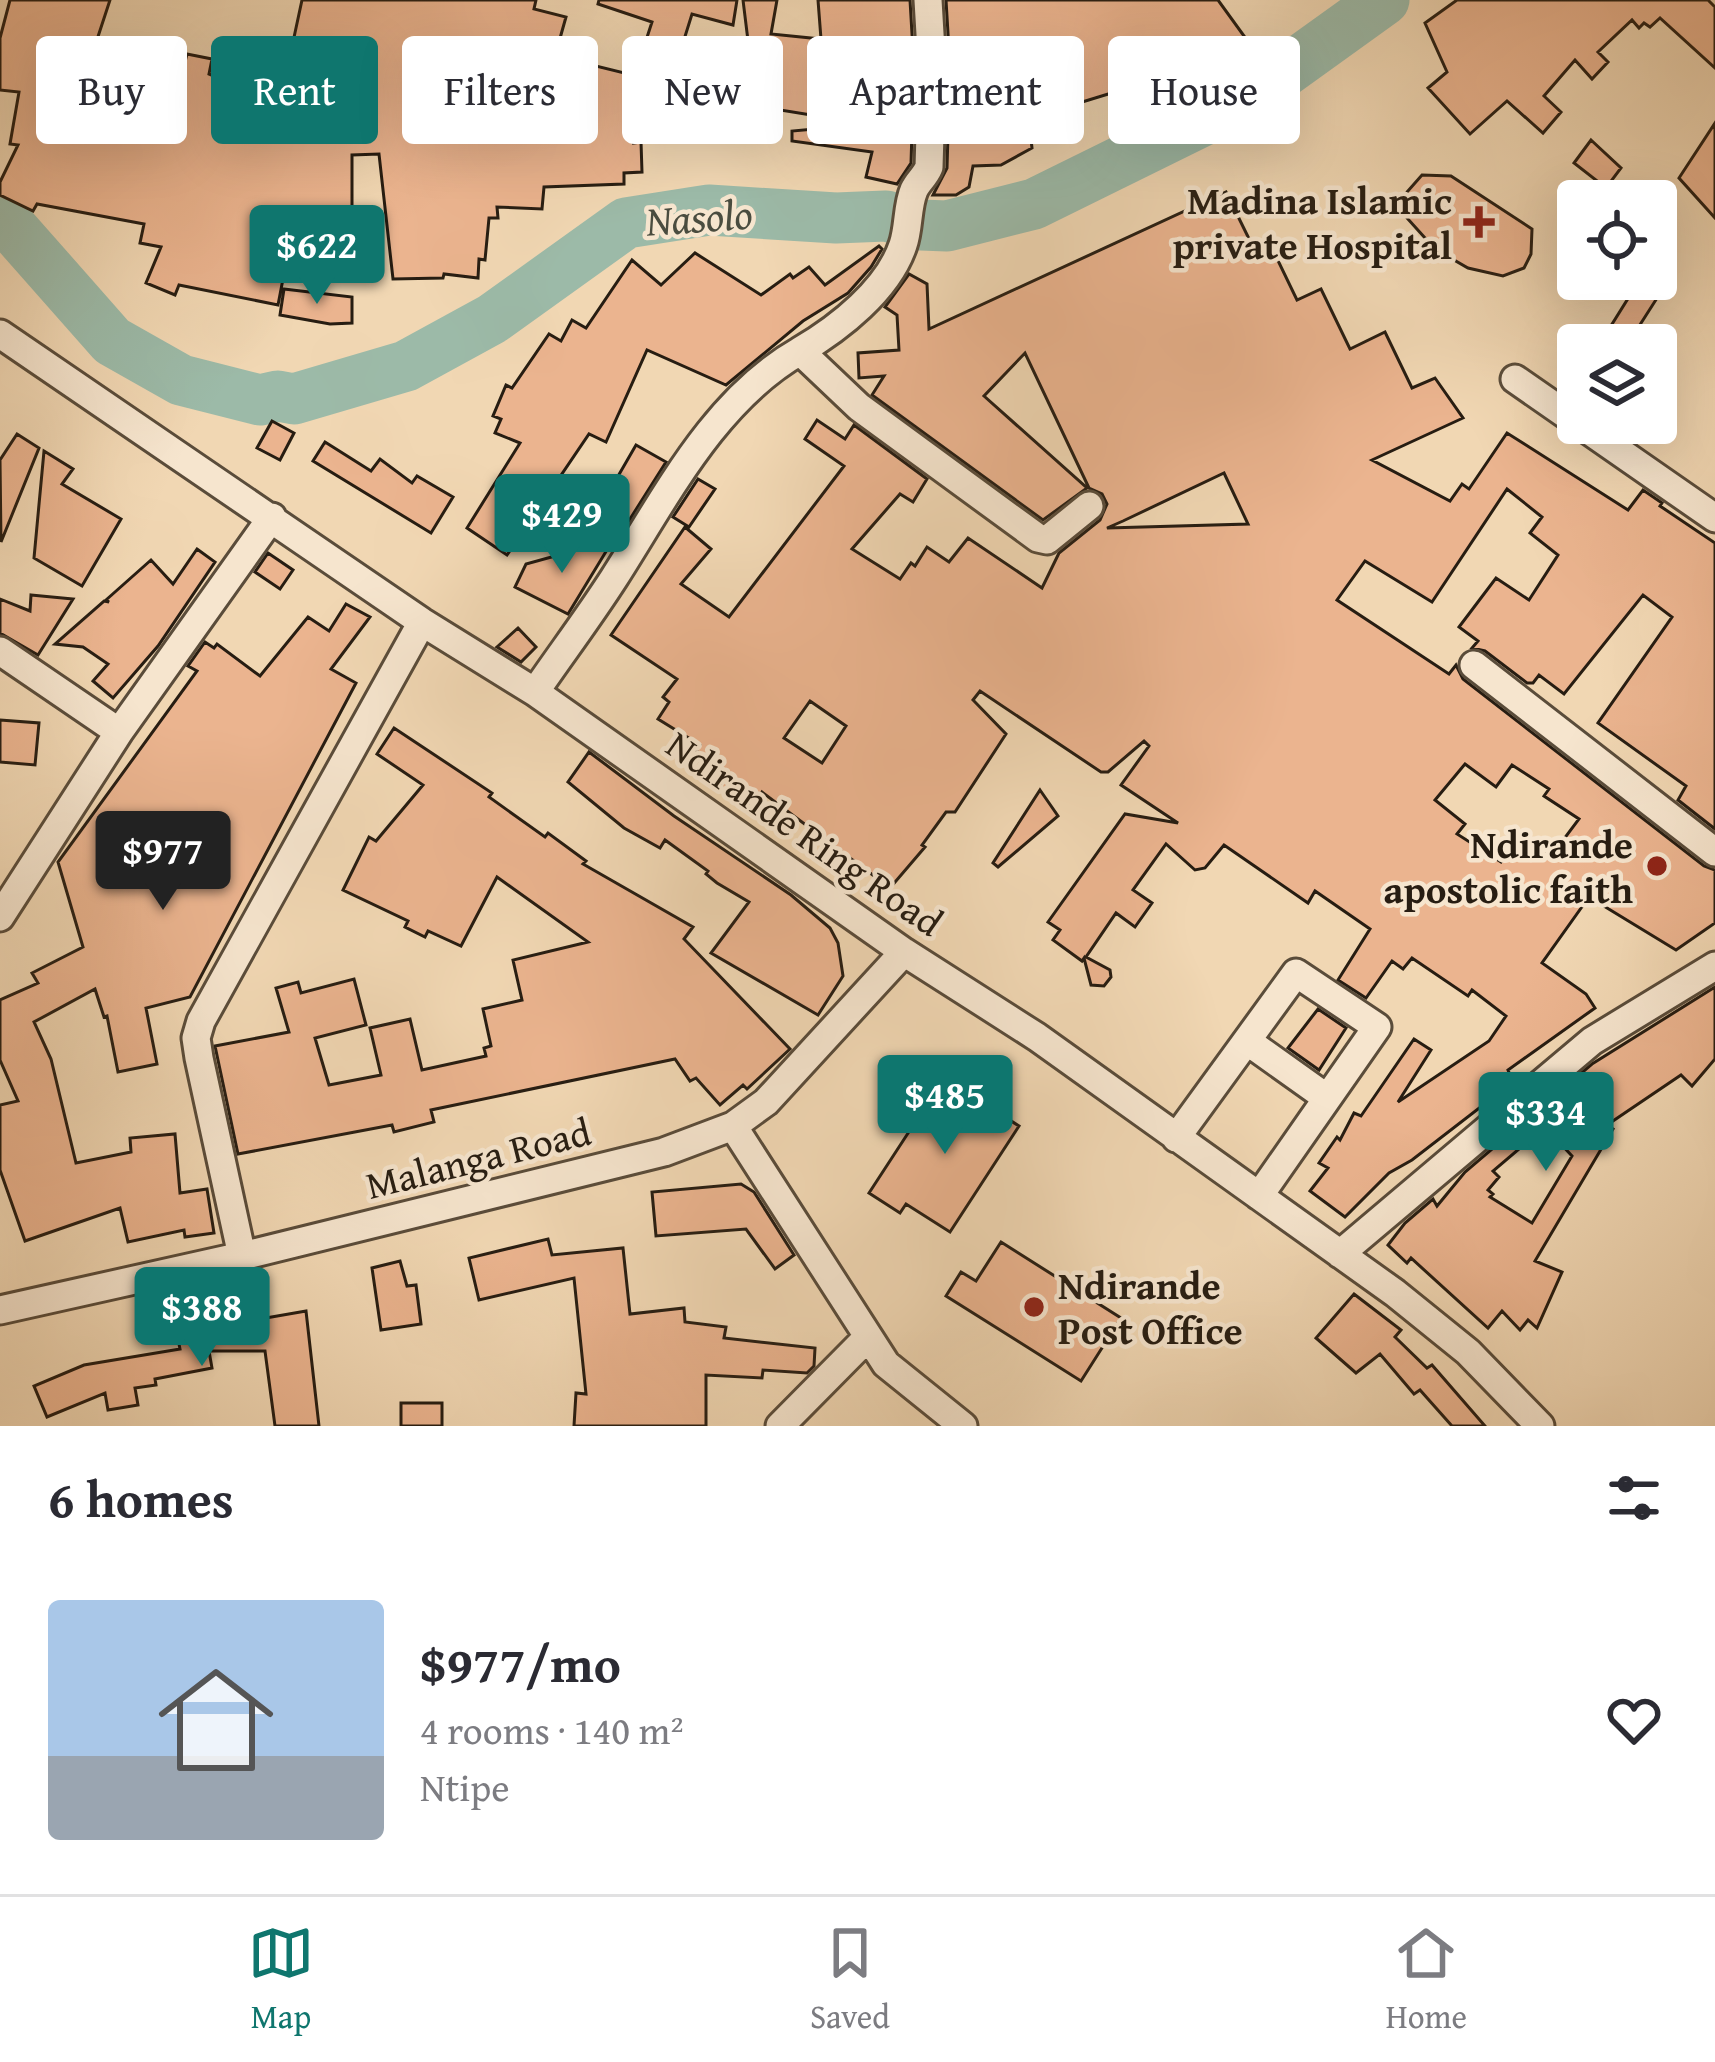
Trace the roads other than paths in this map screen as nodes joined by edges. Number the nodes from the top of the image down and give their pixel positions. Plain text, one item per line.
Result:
1 (928, 0) edge
2 (0, 334) edge
3 (800, 352) junction
4 (1515, 380) dead end
5 (1090, 506) dead end
6 (272, 517) junction
7 (1715, 518) edge
8 (422, 622) junction
9 (0, 651) edge
10 (1474, 665) dead end
11 (535, 692) junction
12 (119, 732) junction
13 (1715, 852) edge
14 (0, 916) edge
15 (904, 952) junction
16 (1715, 966) edge
17 (1246, 1041) junction
18 (1327, 1098) junction
19 (733, 1126) junction
20 (1176, 1138) junction
21 (1259, 1196) junction
22 (1340, 1254) junction
23 (242, 1256) junction
24 (0, 1308) edge
25 (866, 1339) junction
26 (780, 1426) edge
27 (963, 1426) edge
28 (1540, 1426) edge

1 - 3 street
2 - 6 street, Ndirande Ring Road
3 - 5 street
3 - 11 street
4 - 7 street
6 - 8 street, Ndirande Ring Road
6 - 12 street
8 - 11 street, Ndirande Ring Road
8 - 23 street
9 - 12 street
10 - 13 street
11 - 15 street, Ndirande Ring Road
12 - 14 street
15 - 19 street, Malanga Road
15 - 20 street, Ndirande Ring Road
16 - 22 street
17 - 18 street
17 - 18 street
17 - 20 street
18 - 21 street
19 - 23 street, Malanga Road
19 - 25 street
20 - 21 street, Ndirande Ring Road
21 - 22 street, Ndirande Ring Road
22 - 28 street, Ndirande Ring Road
23 - 24 street, Malanga Road
25 - 26 street
25 - 27 street

